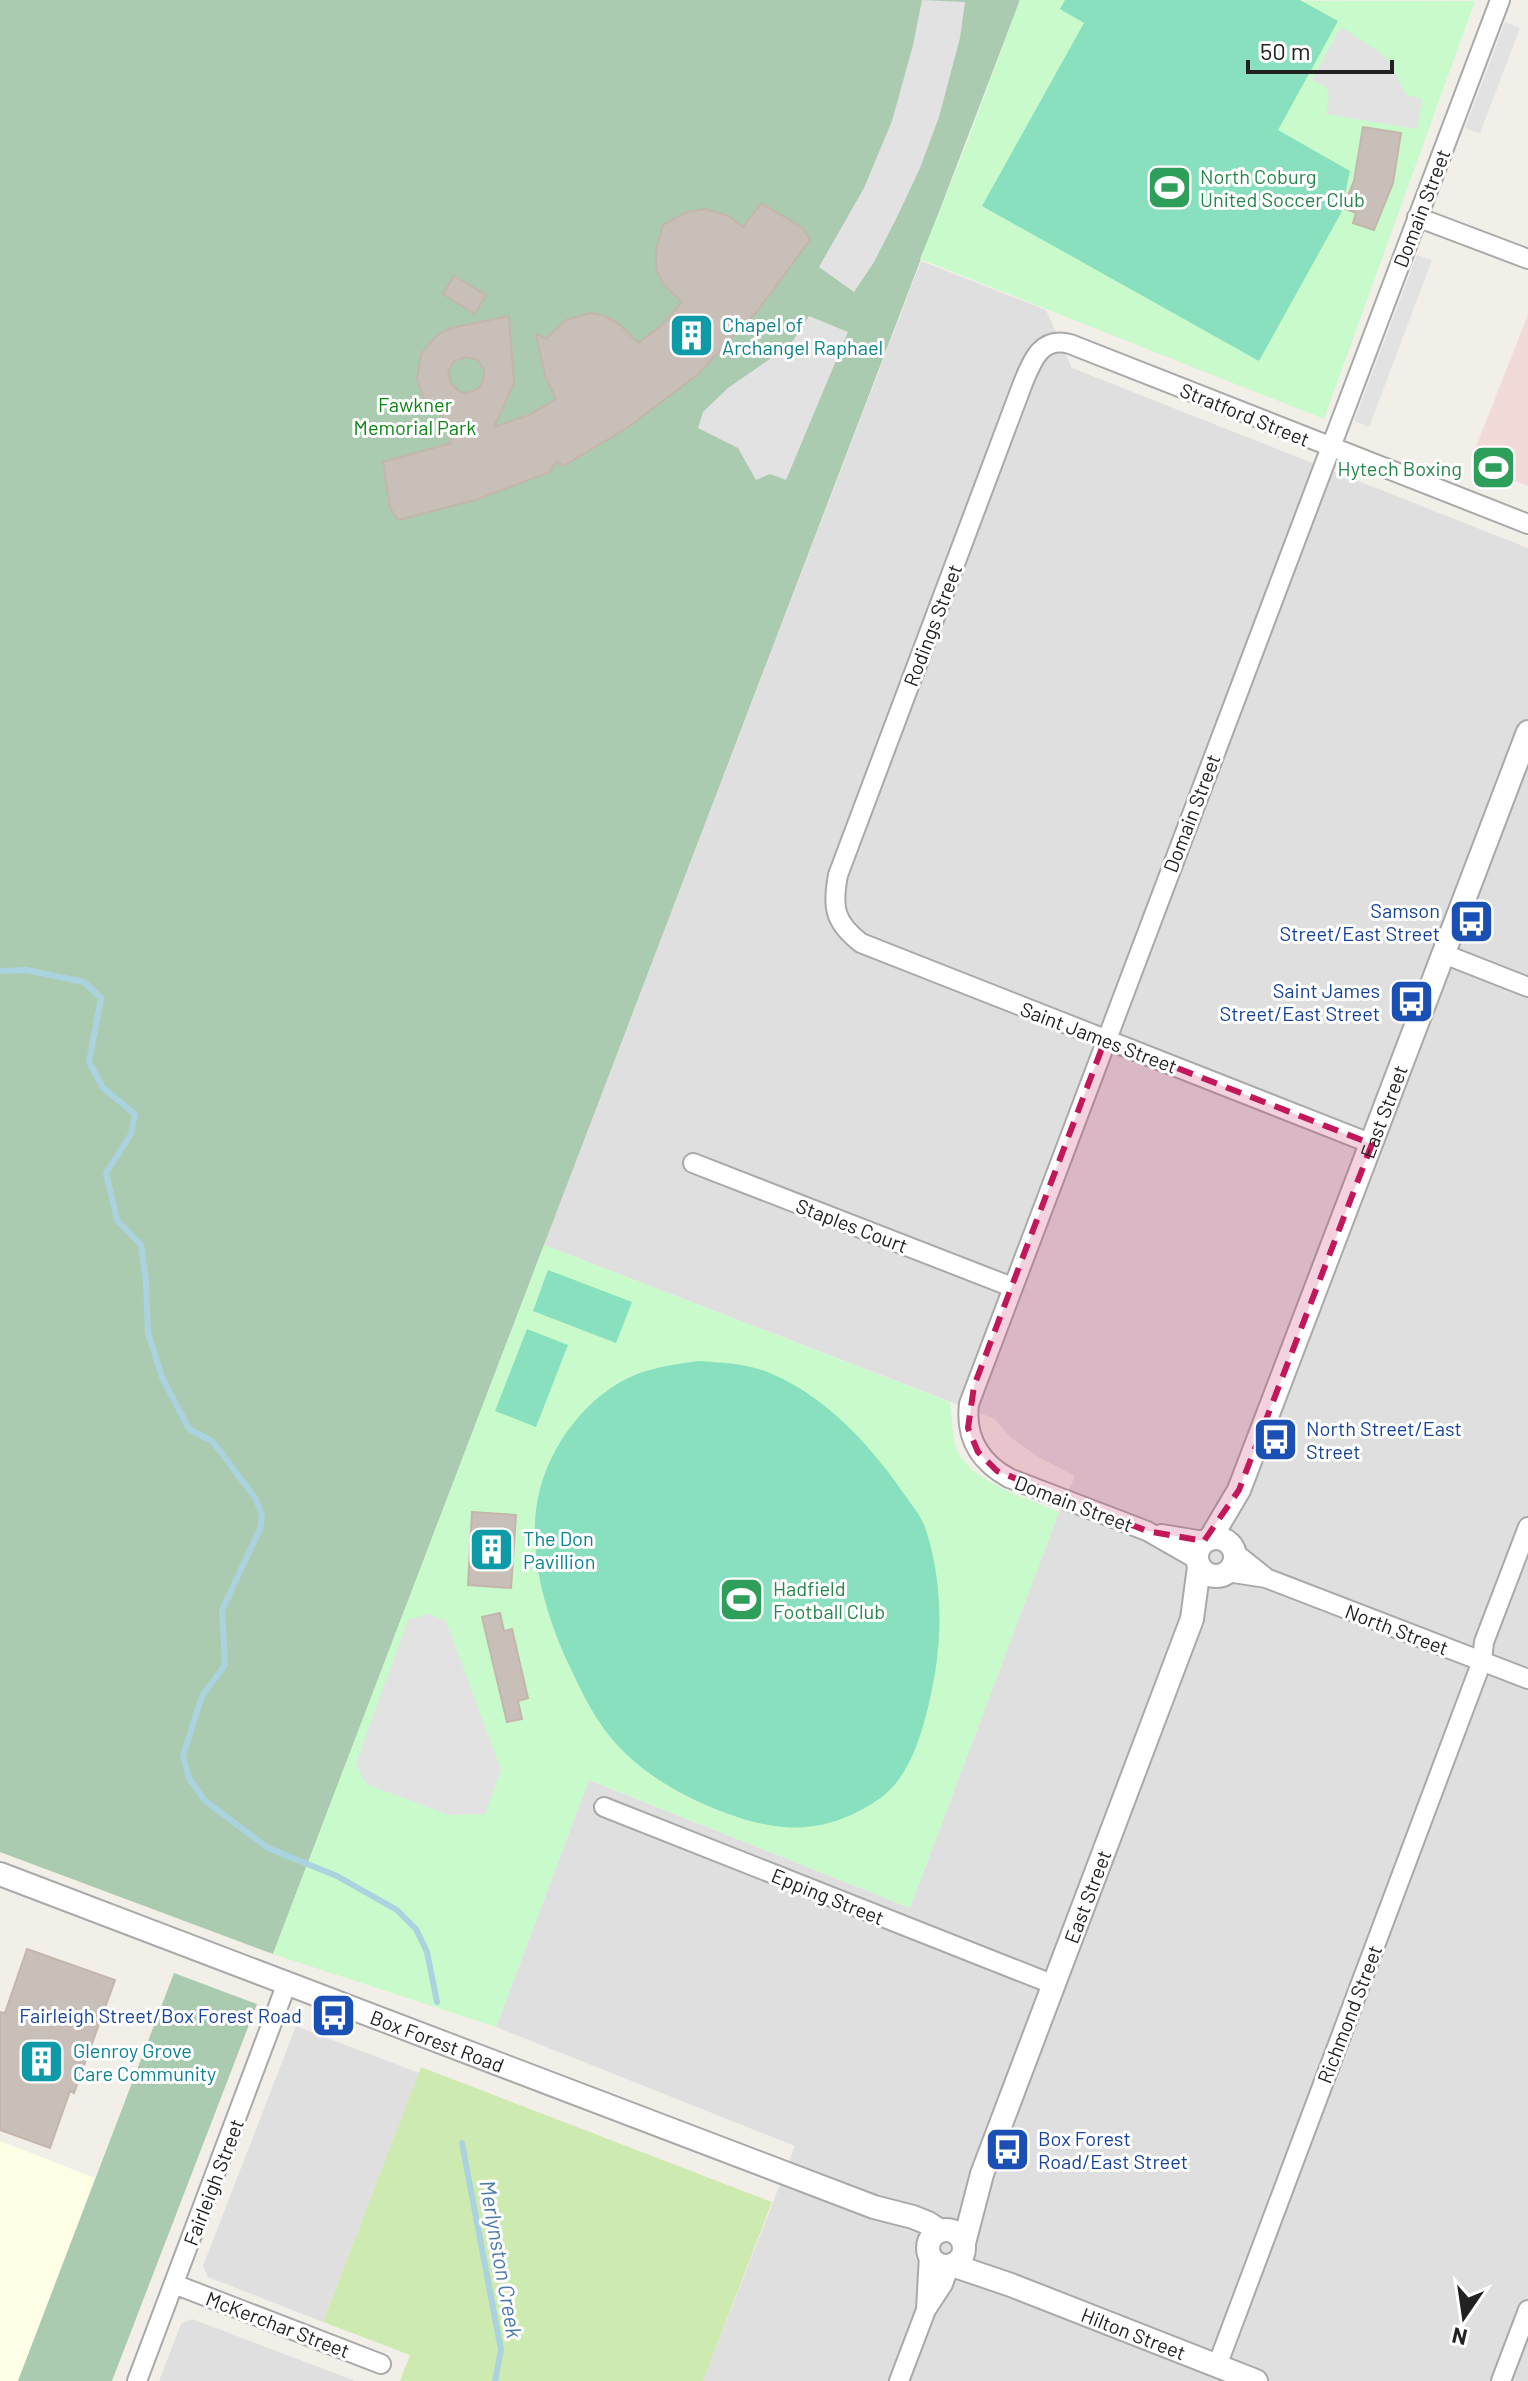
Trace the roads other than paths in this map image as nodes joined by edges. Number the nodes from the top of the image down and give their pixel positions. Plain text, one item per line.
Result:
1 (1500, 0) edge
2 (1417, 217) junction
3 (1528, 259) edge
4 (1051, 343) joint
5 (1329, 447) junction
6 (1528, 524) edge
7 (1528, 732) edge
8 (836, 916) joint
9 (1444, 954) junction
10 (1528, 987) edge
11 (1105, 1040) junction
12 (1372, 1144) junction
13 (693, 1163) dead end
14 (1012, 1287) junction
15 (1528, 1527) edge
16 (1215, 1556) junction
17 (1482, 1661) junction
18 (1528, 1679) edge
19 (604, 1807) dead end
20 (0, 1874) edge
21 (287, 1983) junction
22 (1052, 1984) junction
23 (982, 2174) junction
24 (936, 2241) junction
25 (957, 2255) junction
26 (174, 2284) junction
27 (926, 2310) junction
28 (1528, 2310) edge
29 (381, 2364) dead end
30 (1217, 2366) junction
31 (137, 2381) edge
32 (899, 2381) edge
33 (1256, 2381) edge
34 (1501, 2381) edge

1 - 2 street, Domain Street
2 - 3 street
2 - 5 street, Domain Street
4 - 5 street, Stratford Street
4 - 8 street, Rodings Street
5 - 6 street, Stratford Street
5 - 11 street, Domain Street
7 - 9 street, East Street
8 - 11 street, Saint James Street
9 - 10 street
9 - 12 street, East Street
11 - 12 street, Saint James Street
11 - 14 street, Domain Street
12 - 16 street, East Street
13 - 14 street, Staples Court
14 - 16 street, Domain Street
15 - 17 street, Richmond Street
16 - 17 street, North Street
16 - 22 street, East Street
17 - 18 street, North Street
17 - 30 street, Richmond Street
19 - 22 street, Epping Street
20 - 21 street, Box Forest Road
21 - 24 street, Box Forest Road
21 - 26 street, Fairleigh Street
22 - 23 street, East Street
23 - 24 street, East Street
23 - 25 street, East Street
24 - 25 street
24 - 25 street
24 - 27 street
25 - 27 street
25 - 30 street, Hilton Street
26 - 29 street, McKerchar Street
26 - 31 street, Fairleigh Street
27 - 32 street
28 - 34 street
30 - 33 street, Hilton Street

